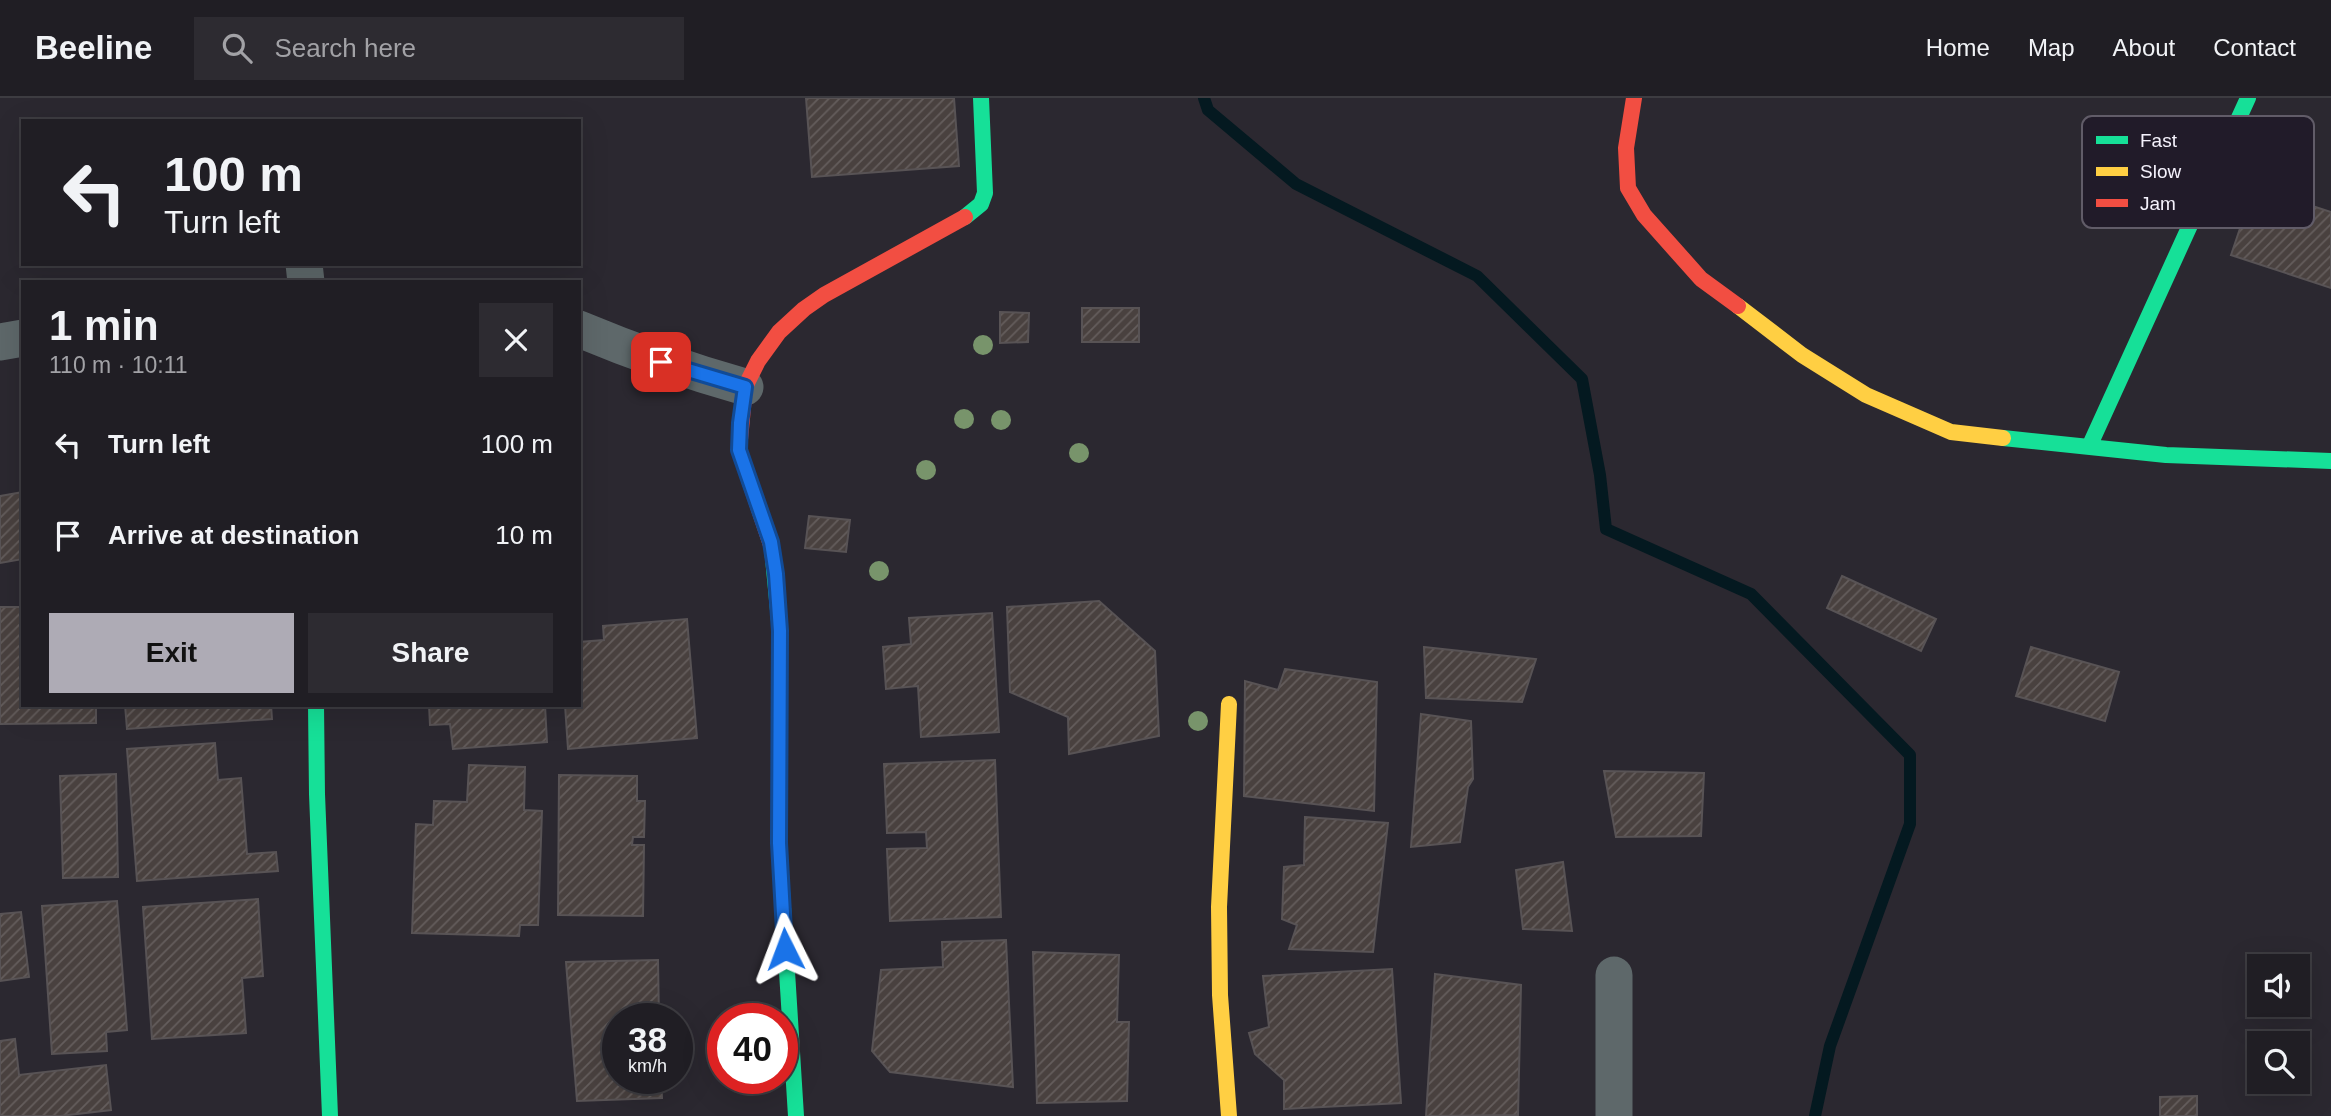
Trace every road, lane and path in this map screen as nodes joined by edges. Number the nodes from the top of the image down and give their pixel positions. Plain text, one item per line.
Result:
1 (981, 98) edge
2 (1634, 98) edge
3 (2248, 98) edge
4 (2240, 116) edge
5 (2188, 228) edge
6 (581, 330) edge
7 (21, 338) edge
8 (0, 342) edge
9 (745, 387) junction
10 (2088, 447) junction
11 (2331, 461) edge
12 (1229, 704) dead end
13 (316, 707) edge
14 (1614, 975) dead end
15 (330, 1116) edge
16 (796, 1116) edge
17 (1229, 1116) edge
18 (1614, 1116) edge

1 - 9 street
2 - 10 street
3 - 4 street
5 - 10 street
6 - 9 street
7 - 8 street
9 - 16 street
10 - 11 street
12 - 17 street
13 - 15 street
14 - 18 street

